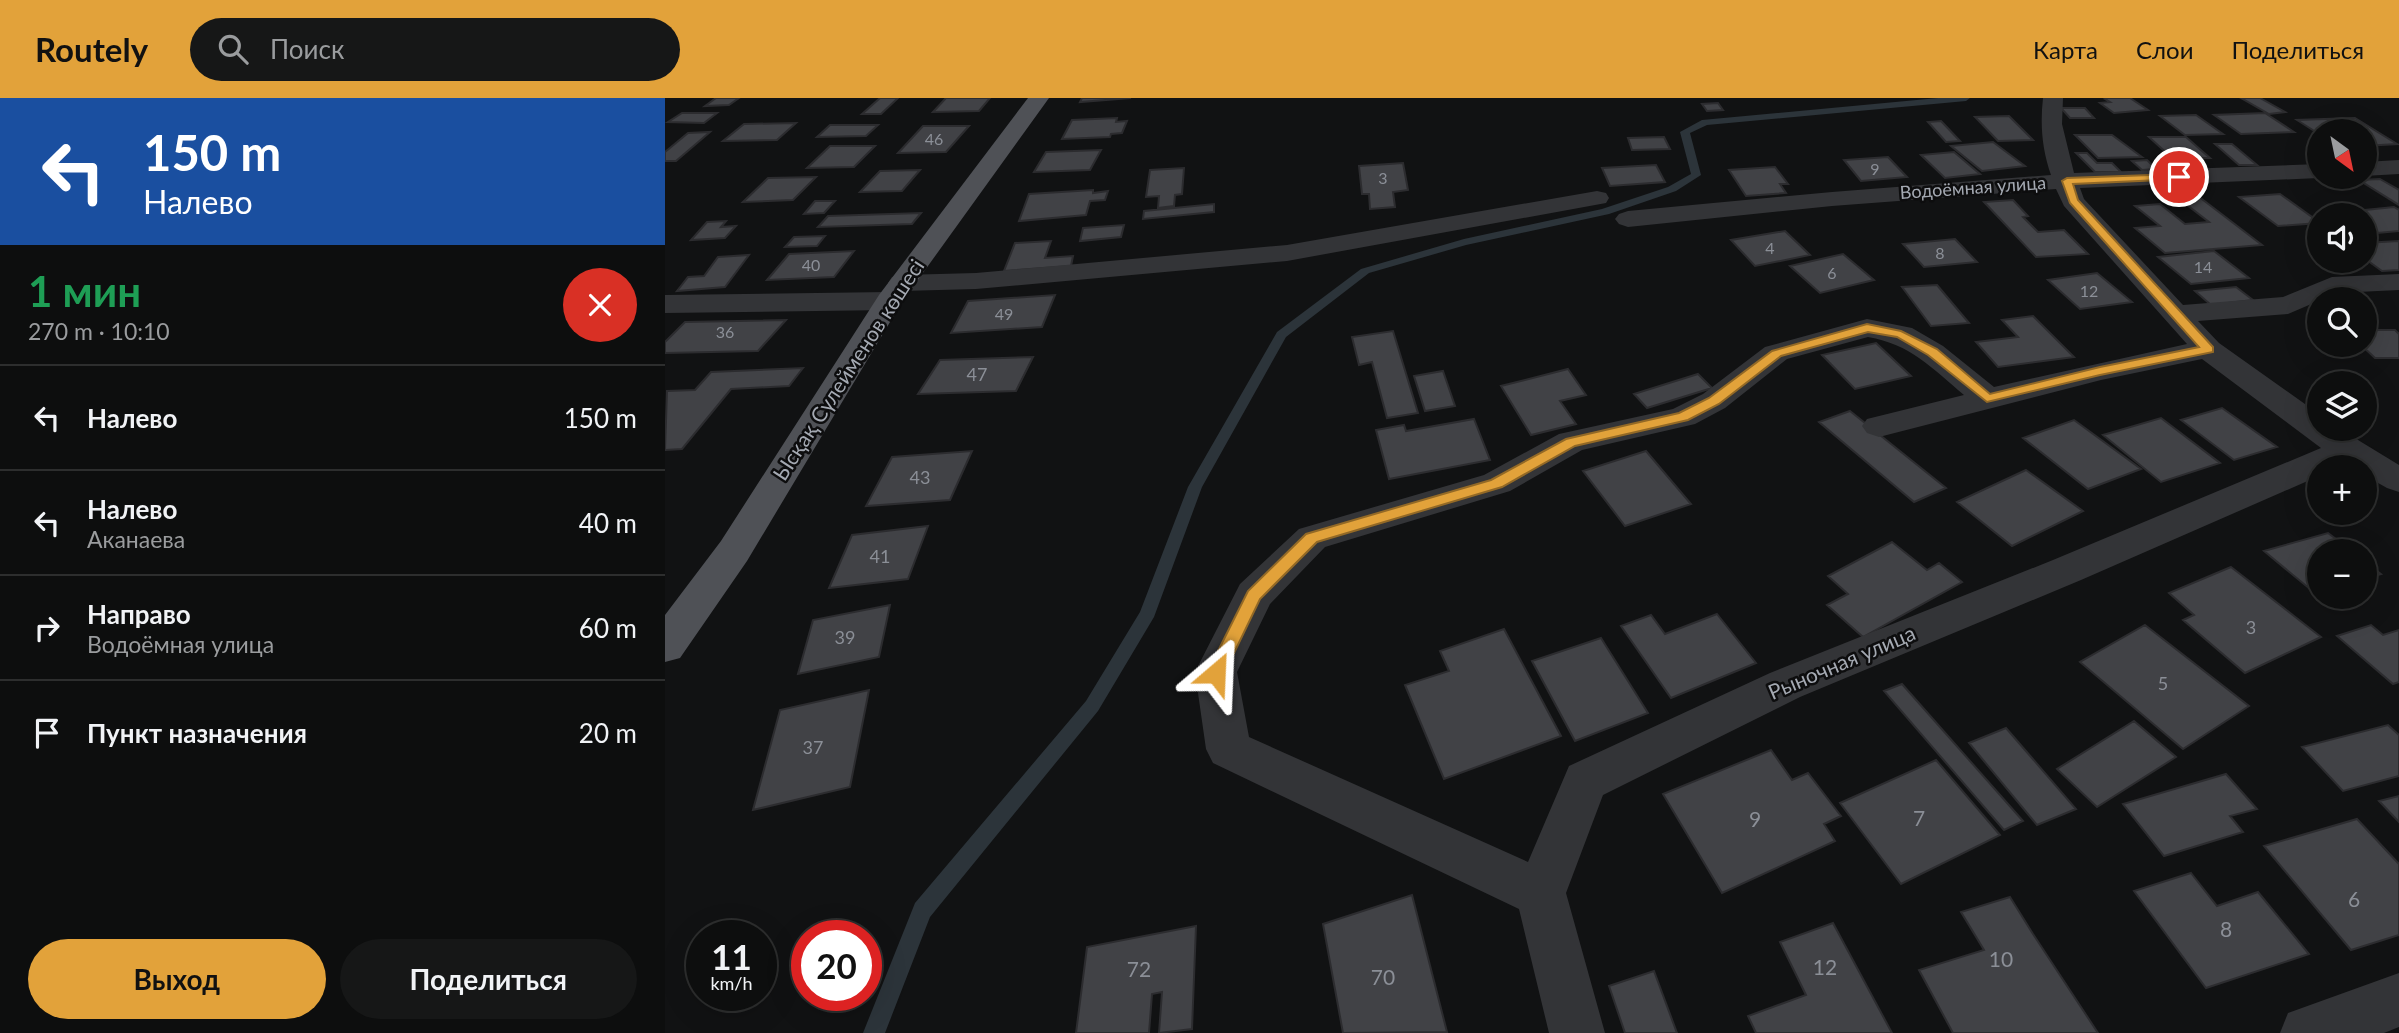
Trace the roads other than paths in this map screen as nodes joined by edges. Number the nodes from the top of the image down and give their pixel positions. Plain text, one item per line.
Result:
1 (1039, 98) edge
2 (2053, 98) edge
3 (2399, 167) edge
4 (2377, 168) edge
5 (2307, 171) edge
6 (2067, 181) junction
7 (1597, 198) dead end
8 (1628, 219) dead end
9 (2399, 282) edge
10 (895, 292) junction
11 (665, 304) edge
12 (2175, 314) junction
13 (2208, 349) junction
14 (1987, 398) junction
15 (1879, 426) dead end
16 (2347, 450) junction
17 (2399, 480) edge
18 (665, 646) edge
19 (1541, 893) junction
20 (2399, 1000) edge
21 (1577, 1033) edge
22 (2308, 1033) edge

1 - 10 main road, Ысқақ Сүлейменов көшесі
2 - 6 street
3 - 4 street
5 - 6 street, Водоёмная улица
6 - 8 street, Водоёмная улица
6 - 12 street
7 - 10 street
9 - 12 street
10 - 11 street
10 - 18 main road, Ысқақ Сүлейменов көшесі
12 - 13 street
13 - 14 street
13 - 16 street
14 - 15 street
14 - 19 street
16 - 17 street
16 - 19 street, Рыночная улица
19 - 21 street
20 - 22 street

